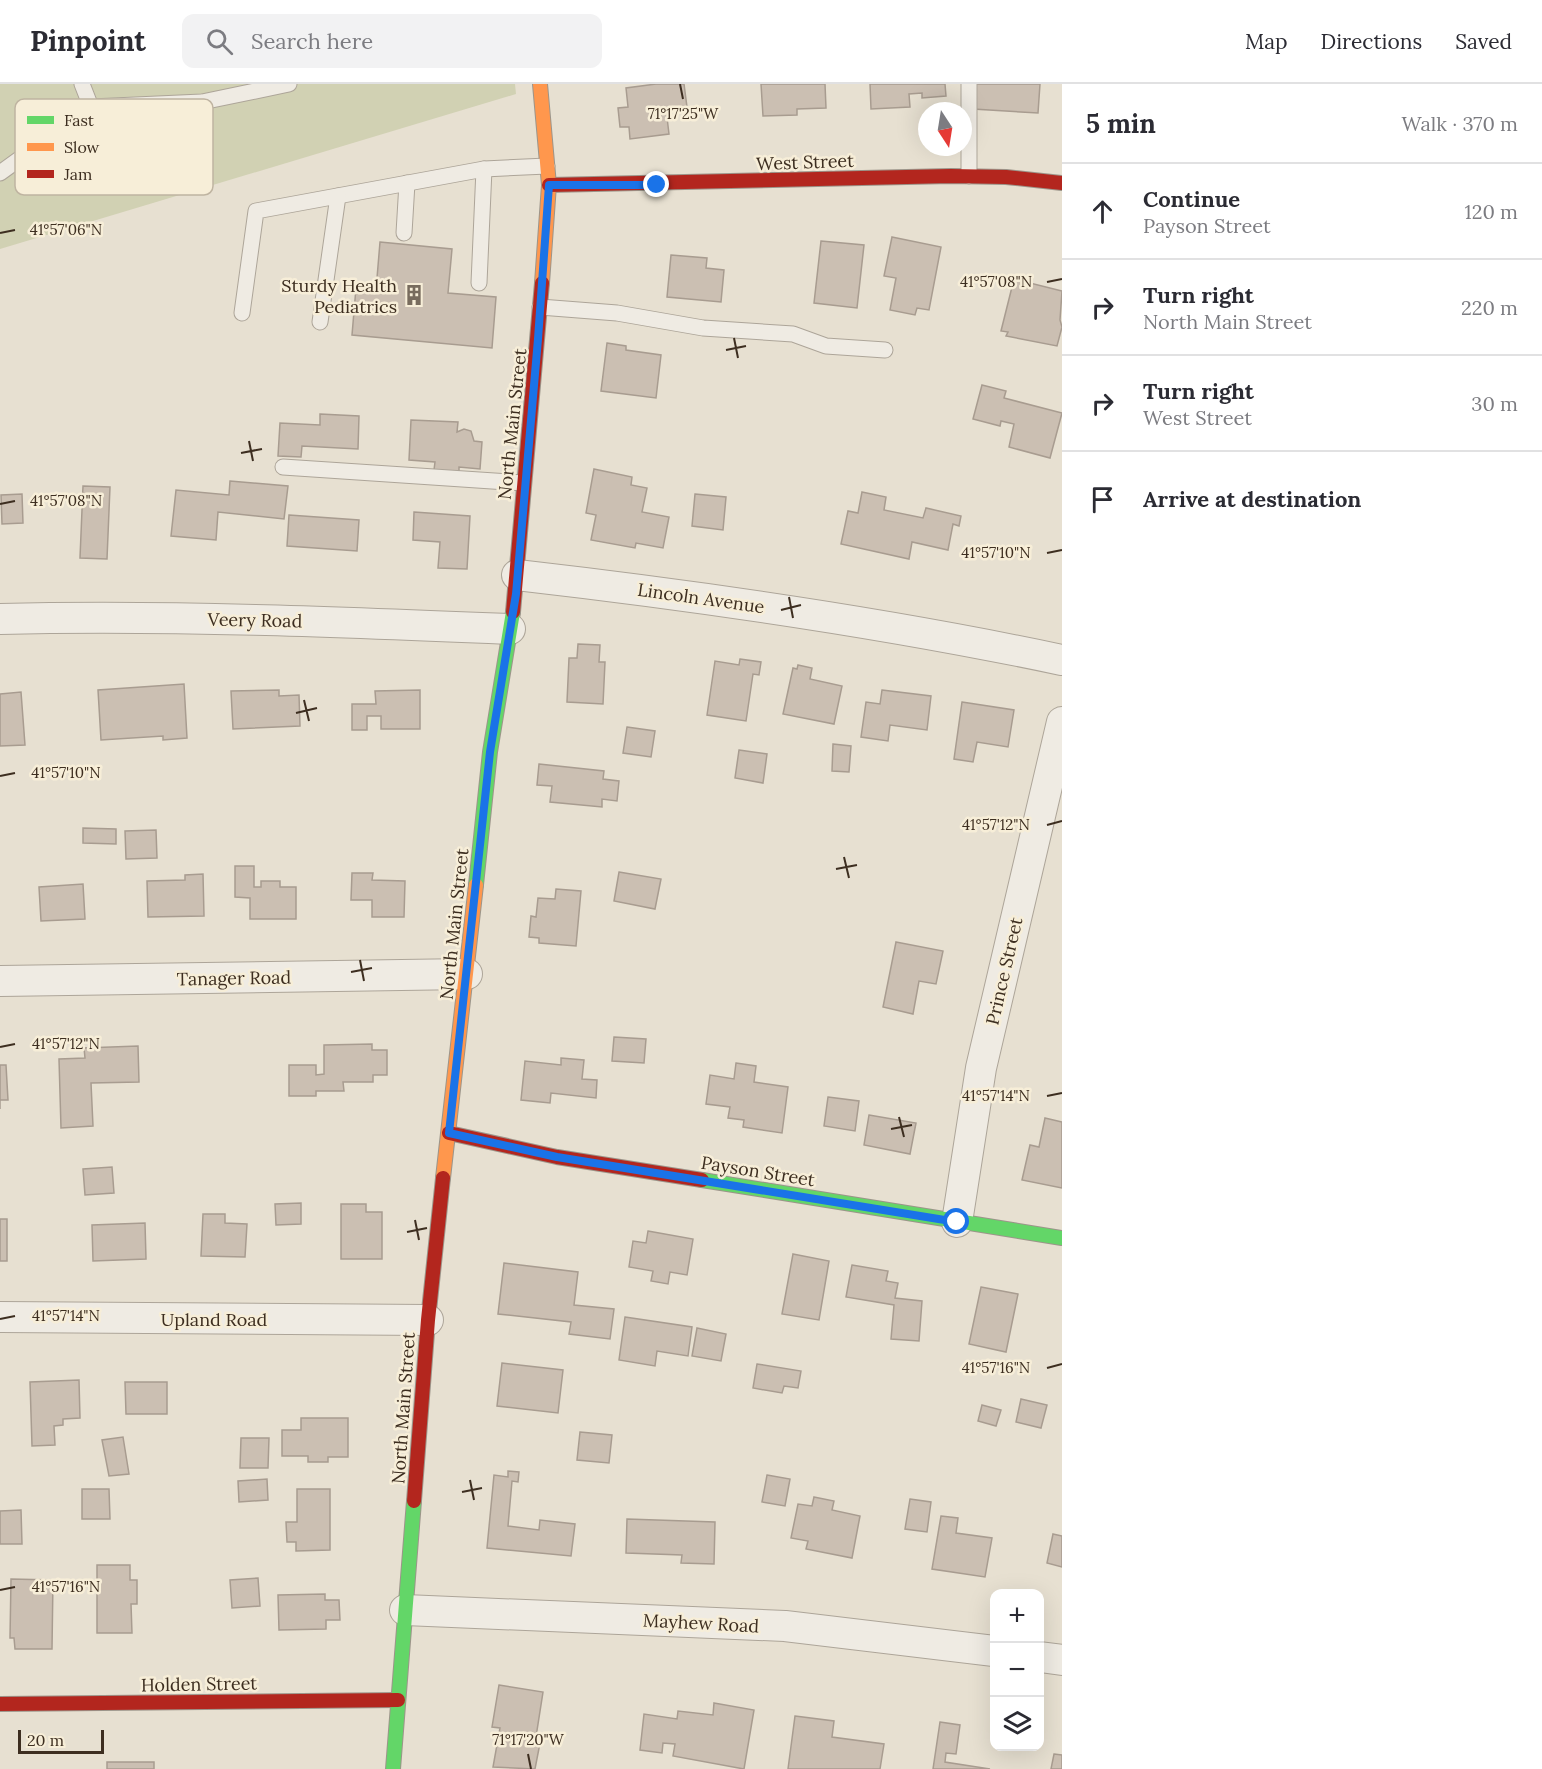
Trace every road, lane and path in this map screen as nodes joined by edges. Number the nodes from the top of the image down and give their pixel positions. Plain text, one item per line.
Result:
1 (82, 84) edge
2 (289, 84) edge
3 (540, 84) edge
4 (969, 84) edge
5 (88, 99) edge
6 (213, 100) edge
7 (15, 161) edge
8 (547, 166) junction
9 (484, 169) junction
10 (0, 172) edge
11 (969, 176) junction
12 (407, 183) junction
13 (1062, 183) edge
14 (549, 185) junction
15 (338, 196) junction
16 (404, 233) dead end
17 (479, 283) dead end
18 (540, 307) junction
19 (242, 313) dead end
20 (320, 322) dead end
21 (885, 350) dead end
22 (283, 466) dead end
23 (523, 483) junction
24 (517, 574) junction
25 (0, 619) edge
26 (510, 629) junction
27 (1062, 660) edge
28 (1062, 722) edge
29 (467, 974) junction
30 (0, 981) edge
31 (449, 1133) junction
32 (957, 1222) junction
33 (1062, 1238) edge
34 (0, 1317) edge
35 (428, 1320) junction
36 (405, 1610) junction
37 (990, 1651) edge
38 (1044, 1658) edge
39 (1062, 1660) edge
40 (398, 1700) junction
41 (0, 1704) edge
42 (393, 1769) edge

1 - 5 lane
2 - 6 lane
3 - 8 main road, North Main Street
4 - 11 lane
7 - 10 lane
8 - 9 lane
8 - 14 main road, North Main Street
9 - 12 lane
9 - 17 lane
11 - 13 main road, West Street
11 - 14 main road, West Street
12 - 15 lane
12 - 16 lane
14 - 18 main road, North Main Street
15 - 19 lane
15 - 20 lane
18 - 21 lane
18 - 23 main road, North Main Street
22 - 23 lane
23 - 24 main road, North Main Street
24 - 26 main road, North Main Street
24 - 27 street, Lincoln Avenue
25 - 26 street, Veery Road
26 - 29 main road, North Main Street
28 - 32 street, Prince Street
29 - 30 street, Tanager Road
29 - 31 main road, North Main Street
31 - 32 main road, Payson Street
31 - 35 main road, North Main Street
32 - 33 main road, Payson Street
34 - 35 street, Upland Road
35 - 36 main road, North Main Street
36 - 37 street, Mayhew Road
36 - 40 main road, North Main Street
38 - 39 street
40 - 41 main road, Holden Street
40 - 42 main road, North Main Street

